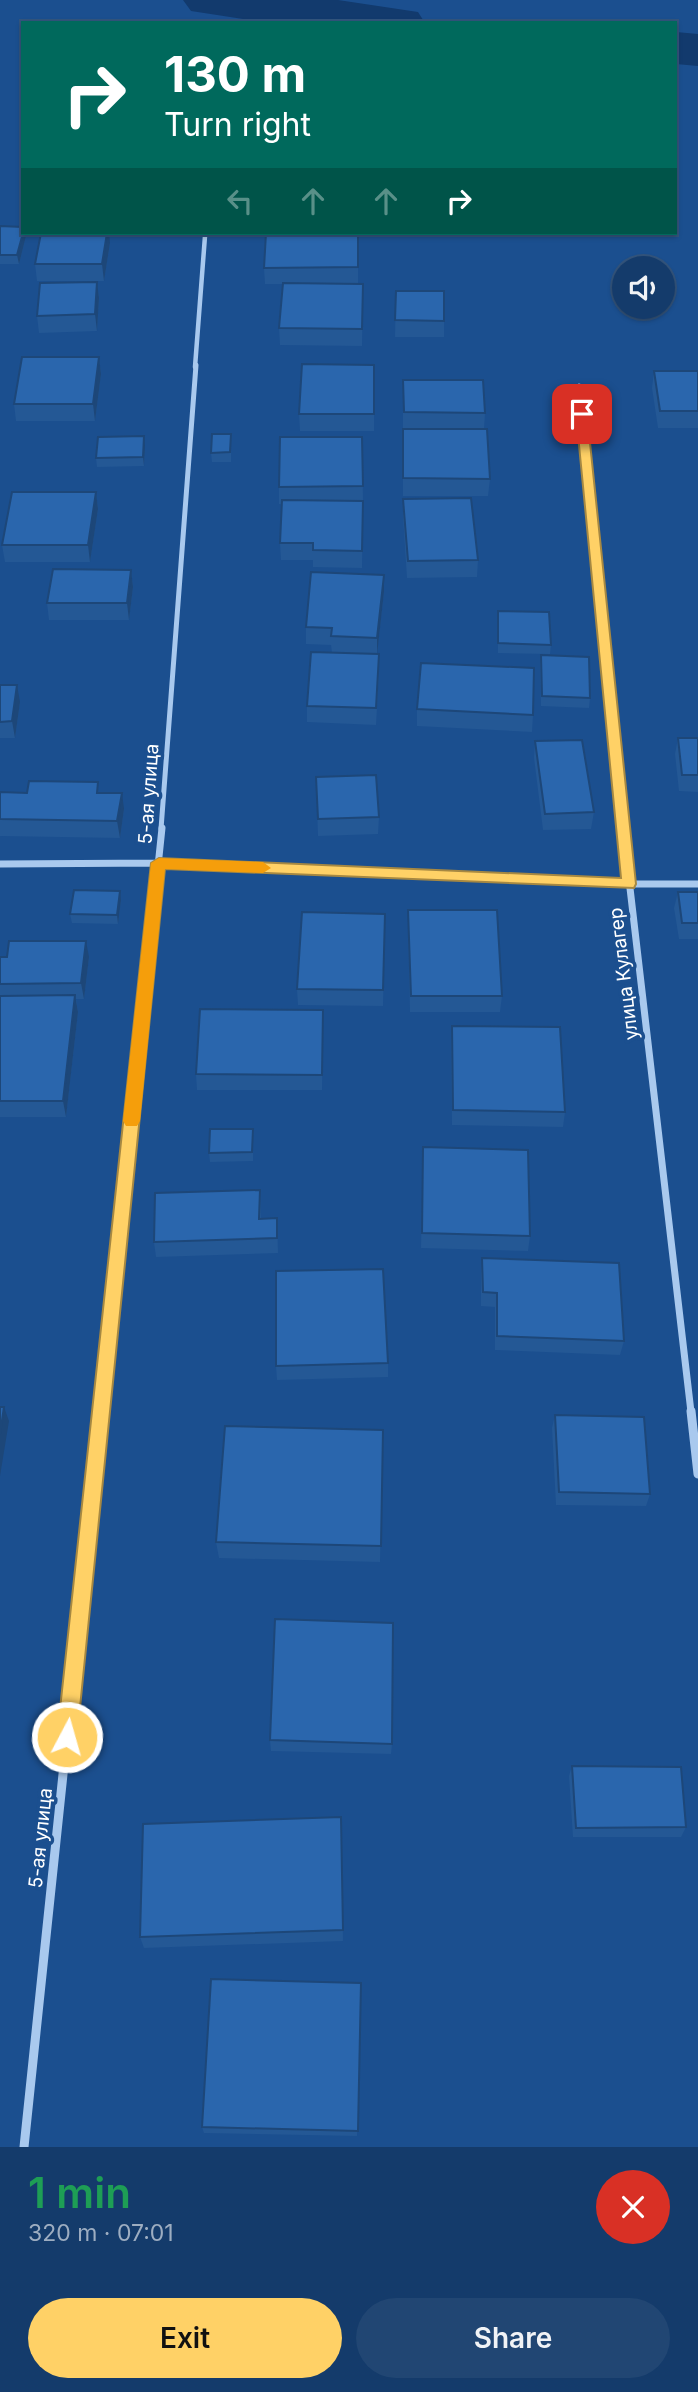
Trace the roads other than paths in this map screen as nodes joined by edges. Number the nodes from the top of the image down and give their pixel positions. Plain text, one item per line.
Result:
1 (205, 236) dead end
2 (579, 386) dead end
3 (159, 863) junction
4 (0, 864) edge
5 (629, 884) junction
6 (698, 884) edge
7 (698, 1474) edge
8 (24, 2147) edge

1 - 3 street, 5-ая улица
2 - 5 street, улица Кулагер
3 - 4 street
3 - 5 street
3 - 8 street, 5-ая улица
5 - 6 street
5 - 7 street, улица Кулагер

